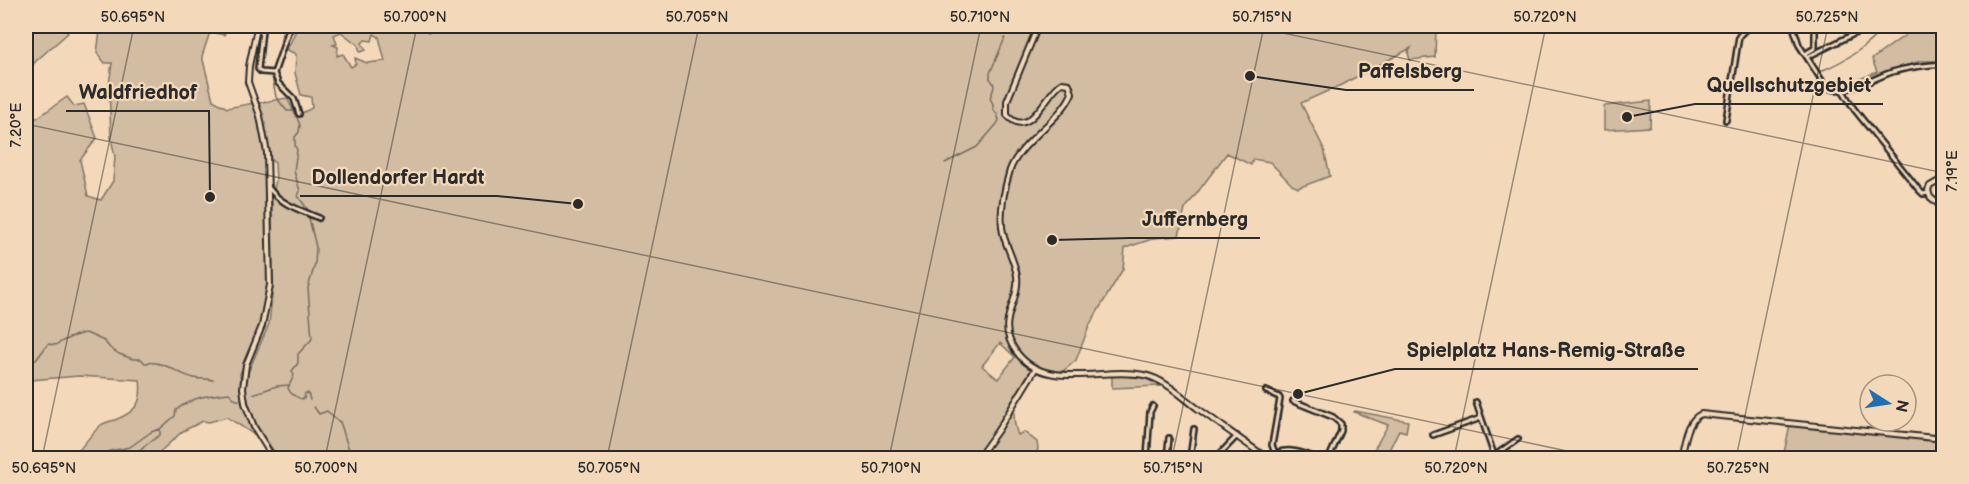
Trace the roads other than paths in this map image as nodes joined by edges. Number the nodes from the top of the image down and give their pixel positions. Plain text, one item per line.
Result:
1 (260, 26) edge
2 (293, 26) edge
3 (1038, 26) edge
4 (1753, 26) edge
5 (1793, 26) edge
6 (1815, 26) edge
7 (1856, 33) dead end
8 (1806, 55) junction
9 (1944, 64) edge
10 (274, 73) junction
11 (1843, 90) junction
12 (299, 114) dead end
13 (1726, 120) dead end
14 (1944, 178) edge
15 (269, 188) junction
16 (1928, 193) junction
17 (1944, 209) edge
18 (319, 218) dead end
19 (1036, 368) junction
20 (1266, 392) dead end
21 (1293, 401) dead end
22 (1476, 402) dead end
23 (1153, 406) dead end
24 (1481, 418) junction
25 (1194, 429) dead end
26 (1433, 435) dead end
27 (1237, 436) junction
28 (1169, 438) dead end
29 (1518, 439) dead end
30 (1944, 439) edge
31 (1275, 453) junction
32 (1495, 457) edge
33 (1267, 458) edge
34 (273, 459) edge
35 (978, 459) edge
36 (1147, 459) edge
37 (1167, 459) edge
38 (1190, 459) edge
39 (1215, 459) edge
40 (1316, 459) edge
41 (1329, 459) edge
42 (1482, 459) edge
43 (1681, 459) edge

1 - 10 street
1 - 15 main road
2 - 10 street
3 - 19 main road
4 - 13 street
5 - 8 street
6 - 8 street
7 - 8 street
8 - 11 street
9 - 11 street
10 - 12 street
11 - 16 street
14 - 16 main road
15 - 18 street
15 - 34 main road
16 - 17 main road
19 - 27 main road
19 - 35 main road
20 - 31 street
21 - 41 street
22 - 24 street
23 - 36 street
24 - 26 street
24 - 32 street
25 - 38 street
27 - 33 main road
27 - 39 street
28 - 37 street
29 - 32 street
30 - 43 main road
31 - 33 street
31 - 40 street
32 - 42 street

